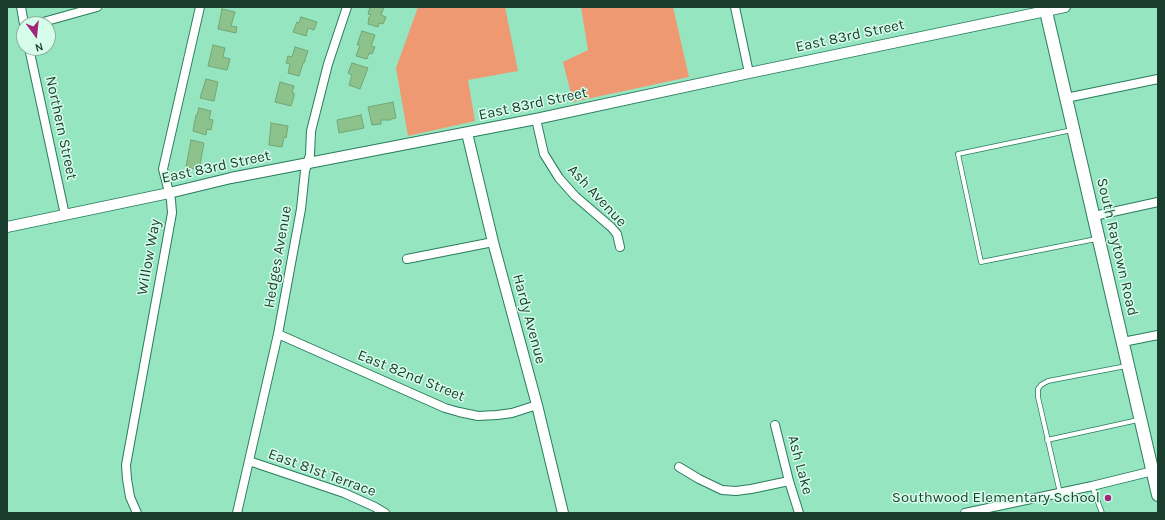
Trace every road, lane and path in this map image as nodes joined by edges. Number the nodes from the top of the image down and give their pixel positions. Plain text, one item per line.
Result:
1 (97, 7) edge
2 (198, 7) edge
3 (347, 7) edge
4 (735, 7) edge
5 (1065, 7) edge
6 (1046, 9) edge
7 (56, 18) edge
8 (31, 56) edge
9 (749, 73) junction
10 (1158, 79) edge
11 (1066, 98) junction
12 (536, 119) junction
13 (1074, 130) junction
14 (467, 133) junction
15 (308, 163) junction
16 (169, 193) junction
17 (1158, 202) edge
18 (65, 215) junction
19 (1094, 216) junction
20 (7, 227) edge
21 (1099, 238) junction
22 (493, 242) junction
23 (620, 247) dead end
24 (407, 259) dead end
25 (278, 334) junction
26 (1158, 335) edge
27 (1123, 342) junction
28 (1128, 366) junction
29 (537, 405) junction
30 (1140, 419) junction
31 (775, 425) dead end
32 (1047, 440) junction
33 (249, 461) junction
34 (679, 467) dead end
35 (1155, 471) edge
36 (789, 481) junction
37 (1092, 486) junction
38 (1060, 493) junction
39 (1158, 495) edge
40 (137, 513) edge
41 (237, 513) edge
42 (385, 513) edge
43 (563, 513) edge
44 (799, 513) edge
45 (965, 513) edge
46 (1102, 513) edge

1 - 7 street
2 - 16 street, Willow Way
3 - 15 street, Hedges Avenue
4 - 9 street
5 - 6 street, East 83rd Street
6 - 9 street, East 83rd Street
6 - 11 main road, South Raytown Road
8 - 18 street, Northern Street
9 - 12 street, East 83rd Street
10 - 11 street
11 - 13 main road, South Raytown Road
12 - 14 street, East 83rd Street
12 - 23 street, Ash Avenue
13 - 19 main road, South Raytown Road
13 - 21 lane
14 - 15 street, East 83rd Street
14 - 22 street, Hardy Avenue
15 - 16 street, East 83rd Street
15 - 25 street, Hedges Avenue
16 - 18 street, East 83rd Street
16 - 40 street, Willow Way
17 - 19 street
18 - 20 street, East 83rd Street
19 - 21 main road, South Raytown Road
21 - 27 main road, South Raytown Road
22 - 24 street
22 - 29 street, Hardy Avenue
25 - 29 street, East 82nd Street
25 - 33 street, Hedges Avenue
26 - 27 street
27 - 28 main road, South Raytown Road
28 - 30 main road, South Raytown Road
28 - 32 lane
29 - 43 street, Hardy Avenue
30 - 32 lane
30 - 35 main road, South Raytown Road
31 - 36 street, Ash Lake
32 - 38 lane
33 - 41 street, Hedges Avenue
33 - 42 street, East 81st Terrace
34 - 36 street
35 - 37 street
35 - 39 main road, South Raytown Road
36 - 44 street, Ash Lake
37 - 38 street
37 - 46 lane
38 - 45 street

